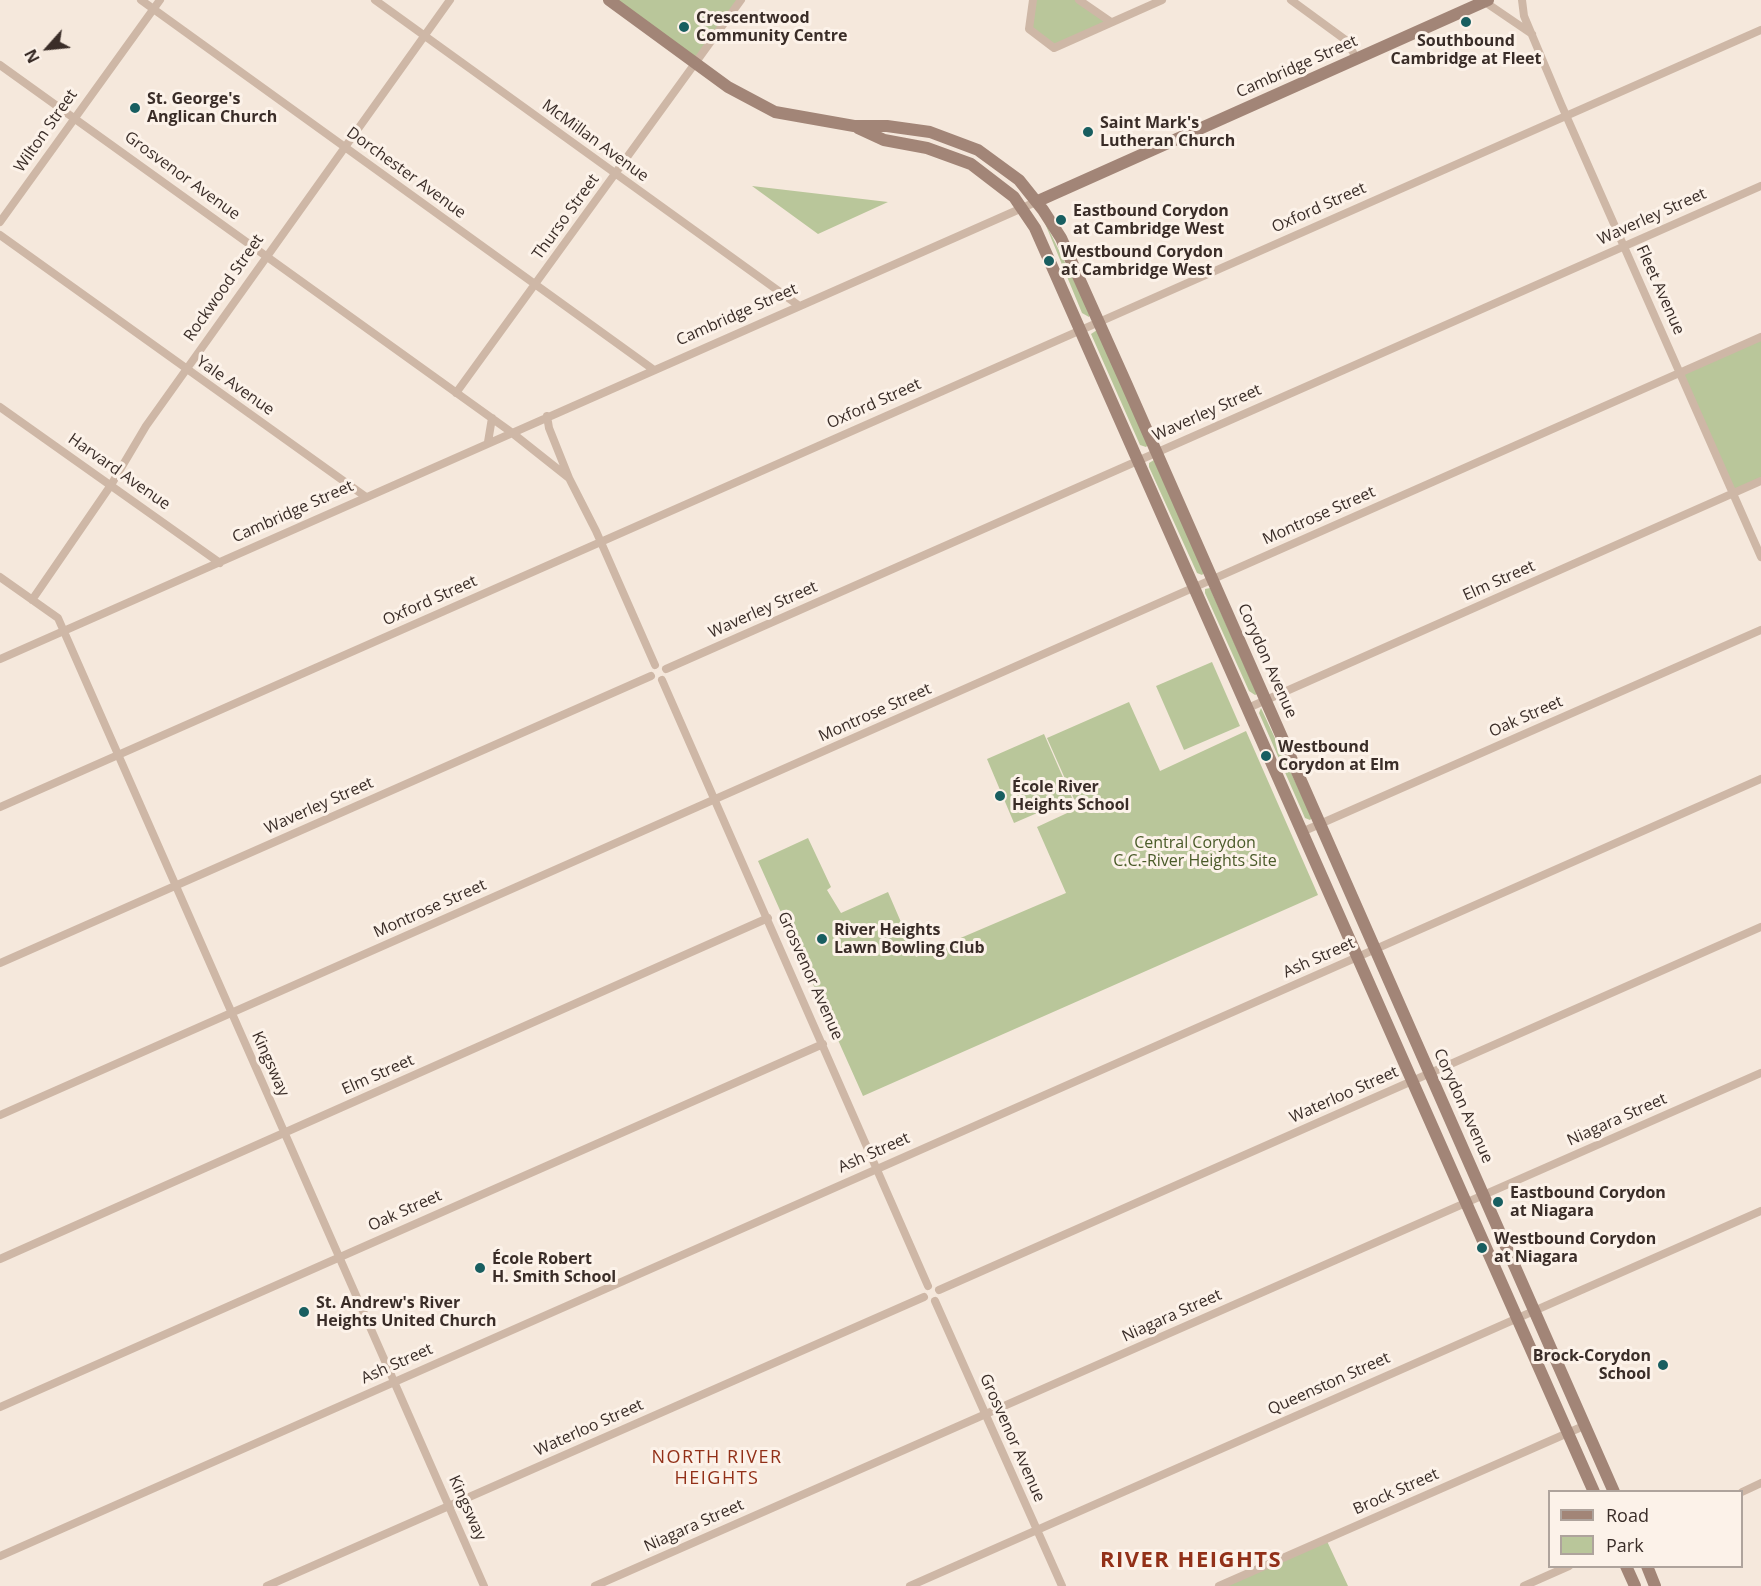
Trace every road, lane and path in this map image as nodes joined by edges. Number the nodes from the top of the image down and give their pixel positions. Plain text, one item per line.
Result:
1 (141, 0) edge
2 (160, 0) edge
3 (375, 0) edge
4 (450, 0) edge
5 (609, 0) edge
6 (741, 0) edge
7 (1033, 0) edge
8 (1079, 0) edge
9 (1162, 0) edge
10 (1291, 0) edge
11 (1484, 0) edge
12 (1522, 0) edge
13 (154, 9) junction
14 (1111, 22) junction
15 (1761, 30) edge
16 (1532, 34) junction
17 (425, 36) junction
18 (1356, 58) junction
19 (695, 63) junction
20 (0, 65) edge
21 (1567, 116) junction
22 (75, 118) junction
23 (854, 126) junction
24 (345, 147) junction
25 (616, 174) junction
26 (1761, 186) edge
27 (1038, 201) junction
28 (1022, 207) junction
29 (0, 222) edge
30 (0, 235) edge
31 (1624, 246) junction
32 (266, 255) junction
33 (535, 285) junction
34 (798, 305) junction
35 (1099, 322) junction
36 (1081, 329) junction
37 (1761, 337) edge
38 (185, 369) junction
39 (654, 370) junction
40 (1680, 373) junction
41 (456, 393) junction
42 (0, 406) edge
43 (547, 416) junction
44 (492, 418) junction
45 (511, 432) junction
46 (488, 442) junction
47 (1156, 452) junction
48 (1139, 460) junction
49 (569, 478) junction
50 (1761, 481) edge
51 (111, 485) junction
52 (1733, 494) junction
53 (366, 497) junction
54 (601, 542) junction
55 (1761, 557) edge
56 (220, 562) junction
57 (0, 577) edge
58 (1212, 579) junction
59 (1195, 587) junction
60 (32, 600) junction
61 (1761, 630) edge
62 (64, 631) junction
63 (0, 659) edge
64 (655, 665) junction
65 (666, 669) junction
66 (651, 676) junction
67 (662, 680) junction
68 (1266, 700) junction
69 (1248, 708) junction
70 (118, 755) junction
71 (1761, 779) edge
72 (716, 800) junction
73 (0, 807) edge
74 (1321, 824) junction
75 (1304, 831) junction
76 (175, 886) junction
77 (768, 918) junction
78 (1761, 927) edge
79 (1376, 949) junction
80 (1358, 957) junction
81 (0, 963) edge
82 (231, 1013) junction
83 (823, 1044) junction
84 (1431, 1073) junction
85 (1761, 1073) edge
86 (1414, 1081) junction
87 (0, 1115) edge
88 (285, 1133) junction
89 (878, 1168) junction
90 (1484, 1195) junction
91 (1467, 1203) junction
92 (1761, 1211) edge
93 (340, 1257) junction
94 (0, 1259) edge
95 (928, 1286) junction
96 (939, 1290) junction
97 (924, 1297) junction
98 (935, 1301) junction
99 (1535, 1310) junction
100 (1517, 1317) junction
101 (394, 1382) junction
102 (0, 1407) edge
103 (986, 1414) junction
104 (1586, 1425) junction
105 (1568, 1432) junction
106 (1761, 1483) edge
107 (1594, 1490) edge
108 (1614, 1490) edge
109 (1743, 1492) edge
110 (450, 1505) junction
111 (1037, 1531) junction
112 (0, 1556) edge
113 (1564, 1568) edge
114 (1627, 1568) edge
115 (1648, 1568) edge
116 (267, 1586) edge
117 (484, 1586) edge
118 (595, 1586) edge
119 (910, 1586) edge
120 (1062, 1586) edge
121 (1219, 1586) edge
122 (1524, 1586) edge
123 (1635, 1586) edge
124 (1656, 1586) edge

1 - 13 street, Dorchester Avenue
2 - 13 street, Wilton Street
3 - 17 street, McMillan Avenue
4 - 17 street, Rockwood Street
5 - 19 main road, Corydon Avenue
6 - 19 street, Thurso Street
7 - 14 street
8 - 14 street
9 - 14 street
10 - 18 street
11 - 16 street
11 - 18 main road, Cambridge Street
12 - 16 street, Fleet Avenue
13 - 22 street, Wilton Street
13 - 24 street, Dorchester Avenue
15 - 21 street, Oxford Street
16 - 21 street, Fleet Avenue
17 - 24 street, Rockwood Street
17 - 25 street, McMillan Avenue
18 - 27 main road, Cambridge Street
19 - 23 main road, Corydon Avenue
19 - 25 street, Thurso Street
20 - 22 street, Grosvenor Avenue
21 - 31 street, Fleet Avenue
21 - 35 street, Oxford Street
22 - 29 street, Wilton Street
22 - 32 street, Grosvenor Avenue
23 - 27 main road, Corydon Avenue
23 - 28 main road, Corydon Avenue
24 - 32 street, Rockwood Street
24 - 33 street, Dorchester Avenue
25 - 33 street, Thurso Street
25 - 34 street, McMillan Avenue
26 - 31 street, Waverley Street
27 - 28 street, Cambridge Street
27 - 35 main road, Corydon Avenue
28 - 34 street, Cambridge Street
28 - 36 main road, Corydon Avenue
30 - 38 street, Yale Avenue
31 - 40 street, Fleet Avenue
31 - 47 street, Waverley Street
32 - 38 street, Rockwood Street
32 - 41 street, Grosvenor Avenue
33 - 39 street, Dorchester Avenue
33 - 41 street, Thurso Street
34 - 39 street, Cambridge Street
35 - 36 street, Oxford Street
35 - 47 main road, Corydon Avenue
36 - 48 main road, Corydon Avenue
36 - 54 street, Oxford Street
37 - 40 street, Montrose Street
38 - 51 street, Rockwood Street
38 - 53 street, Yale Avenue
39 - 43 street, Cambridge Street
40 - 52 street, Fleet Avenue
40 - 58 street, Montrose Street
41 - 44 street, Grosvenor Avenue
42 - 51 street, Harvard Avenue
43 - 45 street, Cambridge Street
43 - 49 street, Grosvenor Avenue
44 - 45 street, Grosvenor Avenue
44 - 46 street
45 - 46 street, Cambridge Street
45 - 49 street, Grosvenor Avenue
46 - 53 street, Cambridge Street
47 - 48 street, Waverley Street
47 - 58 main road, Corydon Avenue
48 - 59 main road, Corydon Avenue
48 - 65 street, Waverley Street
49 - 54 street, Grosvenor Avenue
50 - 52 street, Elm Street
51 - 56 street, Harvard Avenue
51 - 60 street, Rockwood Street
52 - 55 street, Fleet Avenue
52 - 68 street, Elm Street
53 - 56 street, Cambridge Street
54 - 64 street, Grosvenor Avenue
54 - 70 street, Oxford Street
56 - 62 street, Cambridge Street
57 - 60 street, Kingsway
58 - 59 street, Montrose Street
58 - 68 main road, Corydon Avenue
59 - 69 main road, Corydon Avenue
59 - 72 street, Montrose Street
60 - 62 street, Kingsway
61 - 74 street, Oak Street
62 - 63 street, Cambridge Street
62 - 70 street, Kingsway
64 - 65 street
64 - 66 street
65 - 67 street
66 - 67 street
66 - 76 street, Waverley Street
67 - 72 street, Grosvenor Avenue
68 - 69 street, Elm Street
68 - 74 main road, Corydon Avenue
69 - 75 main road, Corydon Avenue
70 - 73 street, Oxford Street
70 - 76 street, Kingsway
71 - 79 street, Ash Street
72 - 77 street, Grosvenor Avenue
72 - 82 street, Montrose Street
74 - 75 street, Oak Street
74 - 79 main road, Corydon Avenue
75 - 80 main road, Corydon Avenue
76 - 81 street, Waverley Street
76 - 82 street, Kingsway
77 - 83 street, Grosvenor Avenue
77 - 88 street, Elm Street
78 - 84 street, Waterloo Street
79 - 80 street, Ash Street
79 - 84 main road, Corydon Avenue
80 - 86 main road, Corydon Avenue
80 - 89 street, Ash Street
82 - 87 street, Montrose Street
82 - 88 street, Kingsway
83 - 89 street, Grosvenor Avenue
83 - 93 street, Oak Street
84 - 86 street, Waterloo Street
84 - 90 main road, Corydon Avenue
85 - 90 street, Niagara Street
86 - 91 main road, Corydon Avenue
86 - 96 street, Waterloo Street
88 - 93 street, Kingsway
88 - 94 street, Elm Street
89 - 95 street, Grosvenor Avenue
89 - 101 street, Ash Street
90 - 91 street, Niagara Street
90 - 99 main road, Corydon Avenue
91 - 100 main road, Corydon Avenue
91 - 103 street, Niagara Street
92 - 99 street, Queenston Street
93 - 101 street, Kingsway
93 - 102 street, Oak Street
95 - 96 street
95 - 97 street
96 - 98 street
97 - 98 street
97 - 110 street, Waterloo Street
98 - 103 street, Grosvenor Avenue
99 - 100 street, Queenston Street
99 - 104 main road, Corydon Avenue
100 - 105 main road, Corydon Avenue
100 - 111 street, Queenston Street
101 - 110 street, Kingsway
101 - 112 street, Ash Street
103 - 111 street, Grosvenor Avenue
103 - 118 street, Niagara Street
104 - 105 street, Brock Street
104 - 108 main road, Corydon Avenue
105 - 107 main road, Corydon Avenue
105 - 121 street, Brock Street
106 - 109 street
110 - 116 street, Waterloo Street
110 - 117 street, Kingsway
111 - 119 street, Queenston Street
111 - 120 street, Grosvenor Avenue
113 - 122 street
114 - 123 main road
115 - 124 main road

